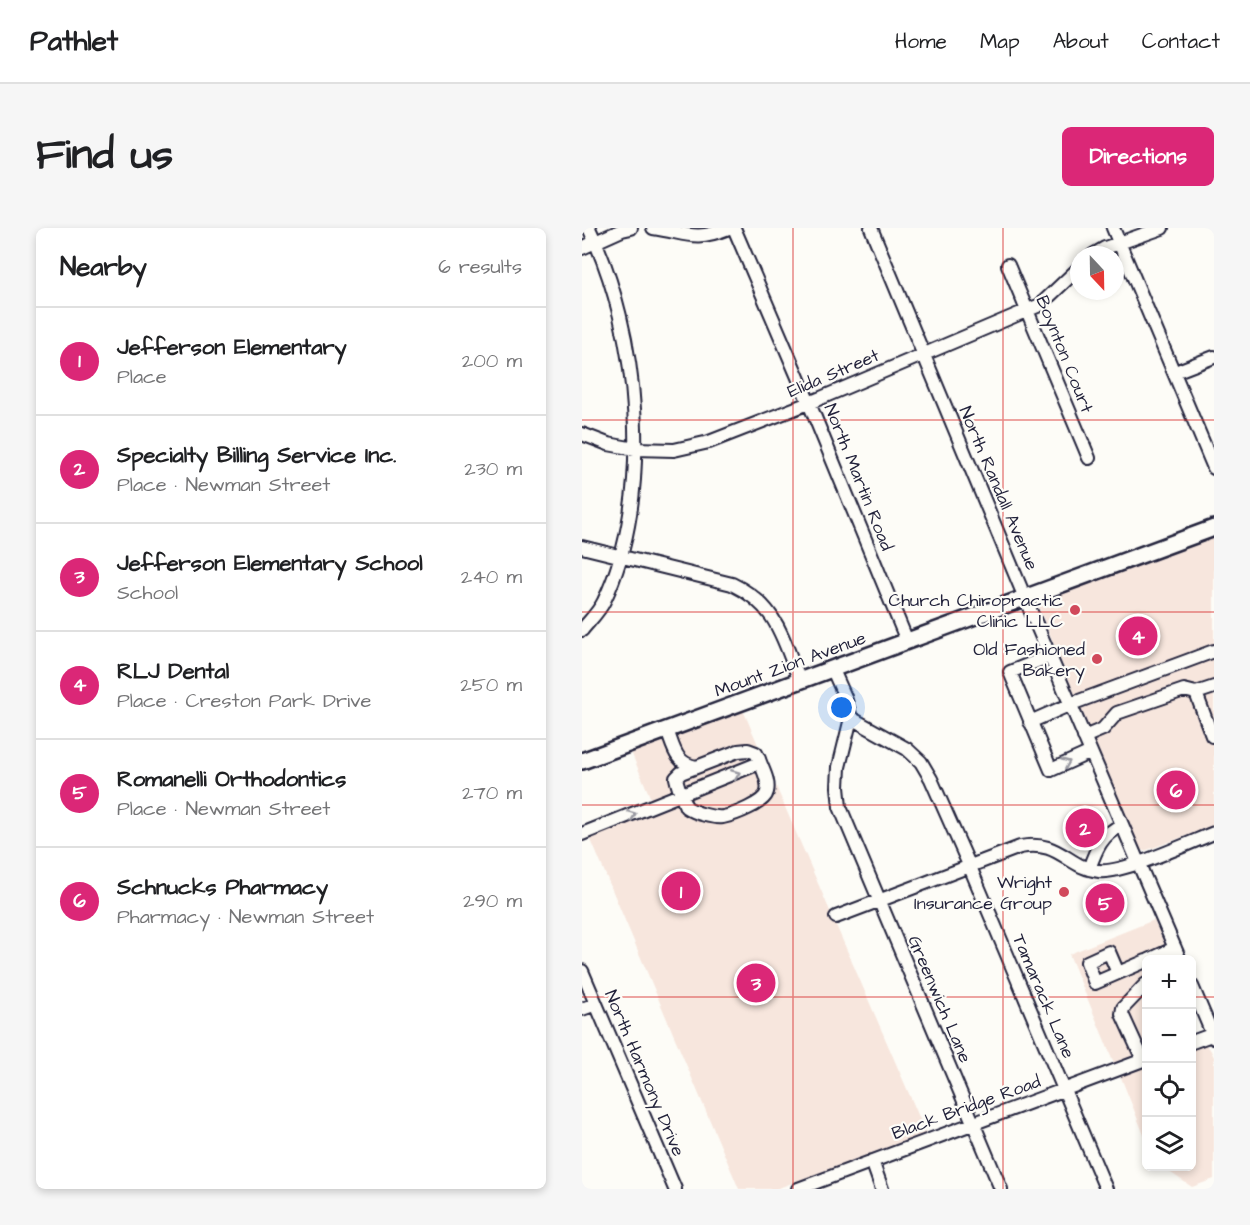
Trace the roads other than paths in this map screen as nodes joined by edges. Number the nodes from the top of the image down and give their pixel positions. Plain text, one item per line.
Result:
1 (589, 228) edge
2 (631, 228) edge
3 (653, 228) edge
4 (729, 228) edge
5 (734, 228) edge
6 (871, 228) edge
7 (1113, 228) edge
8 (1162, 228) edge
9 (596, 242) junction
10 (1119, 243) junction
11 (1112, 246) edge
12 (582, 248) edge
13 (1008, 265) dead end
14 (1070, 277) edge
15 (1028, 310) junction
16 (924, 354) junction
17 (1214, 357) edge
18 (1175, 372) junction
19 (809, 403) junction
20 (582, 434) edge
21 (635, 449) junction
22 (1089, 458) dead end
23 (1214, 468) edge
24 (1214, 528) edge
25 (582, 547) edge
26 (621, 556) junction
27 (1025, 598) junction
28 (582, 630) edge
29 (907, 641) junction
30 (1214, 651) edge
31 (1050, 656) junction
32 (833, 670) junction
33 (800, 681) junction
34 (1214, 687) edge
35 (1196, 693) junction
36 (1071, 704) junction
37 (1209, 713) edge
38 (851, 718) junction
39 (1030, 722) junction
40 (667, 730) junction
41 (1084, 737) junction
42 (1213, 738) edge
43 (1091, 752) junction
44 (759, 759) junction
45 (582, 762) edge
46 (696, 767) junction
47 (682, 796) junction
48 (1122, 825) junction
49 (1214, 833) edge
50 (582, 834) edge
51 (1137, 862) junction
52 (970, 867) junction
53 (1089, 869) junction
54 (879, 900) junction
55 (836, 917) dead end
56 (1176, 955) edge
57 (1142, 963) edge
58 (582, 971) edge
59 (1118, 973) dead end
60 (1142, 988) edge
61 (1196, 997) edge
62 (596, 1004) junction
63 (582, 1009) edge
64 (1213, 1035) edge
65 (1196, 1040) edge
66 (1142, 1054) edge
67 (1142, 1061) edge
68 (1065, 1090) junction
69 (974, 1123) junction
70 (872, 1161) junction
71 (675, 1189) edge
72 (798, 1189) edge
73 (882, 1189) edge
74 (1001, 1189) edge
75 (1106, 1189) edge

1 - 9 street
2 - 9 street
3 - 4 street
5 - 19 street, North Martin Road
6 - 16 street, North Randall Avenue
7 - 10 street
8 - 10 street
9 - 12 street
9 - 21 street
10 - 11 street
10 - 18 street
13 - 15 street, Boynton Court
14 - 15 street, Elida Street
15 - 16 street, Elida Street
15 - 22 street, Boynton Court
16 - 19 street, Elida Street
16 - 27 street, North Randall Avenue
17 - 18 street
18 - 23 street
19 - 21 street, Elida Street
19 - 29 street, North Martin Road
20 - 21 street, Elida Street
21 - 26 street
24 - 27 main road, Mount Zion Avenue
25 - 26 street
26 - 28 street
26 - 33 street
27 - 29 main road, Mount Zion Avenue
27 - 31 street, North Randall Avenue
29 - 32 main road, Mount Zion Avenue
30 - 36 street
31 - 36 street, North Randall Avenue
31 - 39 street
32 - 33 main road, Mount Zion Avenue
32 - 38 street
33 - 40 main road, Mount Zion Avenue
34 - 35 street
35 - 37 street
35 - 41 street
36 - 39 street
36 - 41 street, North Randall Avenue
37 - 42 street
38 - 52 street, Tamarack Lane
38 - 54 street, Greenwich Lane
39 -> 43 street
40 - 45 main road, Mount Zion Avenue
40 - 46 street
41 - 43 street, North Randall Avenue
43 - 48 street, North Randall Avenue
44 - 46 street
47 -> 44 street
44 - 47 street
46 - 47 street
50 -> 47 street
48 - 51 street, North Randall Avenue
48 - 53 street
49 - 51 street
51 - 53 street
51 - 56 street, North Randall Avenue
52 - 53 street
52 - 54 street
52 - 68 street, Tamarack Lane
54 - 55 street
54 - 69 street, Greenwich Lane
57 - 59 street
58 - 62 street, North Harmony Drive
60 - 66 street
61 - 64 street
62 - 63 street
62 - 71 street, North Harmony Drive
64 - 65 street
67 - 68 street, Black Bridge Road
68 - 69 street, Black Bridge Road
68 - 75 street, Tamarack Lane
69 - 70 street, Black Bridge Road
69 - 74 street, Greenwich Lane
70 - 72 street, Black Bridge Road
70 - 73 street

